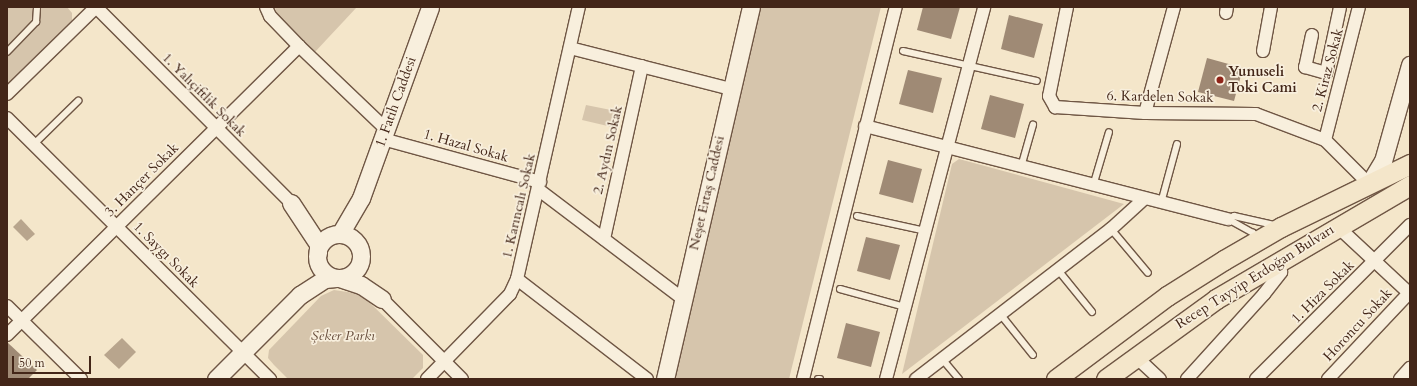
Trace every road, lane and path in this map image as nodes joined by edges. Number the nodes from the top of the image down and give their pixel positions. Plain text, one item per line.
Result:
1 (37, 7) edge
2 (96, 7) edge
3 (266, 7) edge
4 (430, 7) edge
5 (579, 7) edge
6 (751, 7) edge
7 (896, 7) edge
8 (984, 7) edge
9 (1067, 7) edge
10 (1174, 7) edge
11 (1271, 7) edge
12 (1340, 7) edge
13 (1359, 7) edge
14 (1312, 35) dead end
15 (299, 46) junction
16 (570, 48) junction
17 (903, 51) dead end
18 (1263, 51) dead end
19 (7, 52) edge
20 (1410, 65) edge
21 (642, 66) junction
22 (969, 69) junction
23 (1326, 73) junction
24 (1341, 77) junction
25 (1038, 81) dead end
26 (731, 89) junction
27 (7, 94) edge
28 (78, 101) dead end
29 (1145, 113) junction
30 (7, 118) edge
31 (1033, 125) dead end
32 (865, 126) junction
33 (215, 128) junction
34 (1109, 132) dead end
35 (384, 134) junction
36 (1325, 140) junction
37 (34, 144) junction
38 (1177, 144) dead end
39 (949, 148) junction
40 (1410, 164) edge
41 (1022, 167) junction
42 (1369, 184) junction
43 (1410, 185) edge
44 (539, 186) junction
45 (1093, 186) junction
46 (361, 198) junction
47 (1144, 199) junction
48 (291, 203) junction
49 (1161, 203) junction
50 (857, 216) dead end
51 (1228, 219) junction
52 (1410, 225) edge
53 (116, 226) junction
54 (1337, 226) junction
55 (1281, 227) junction
56 (1111, 229) junction
57 (926, 231) junction
58 (338, 234) junction
59 (604, 239) junction
60 (1256, 242) junction
61 (358, 244) junction
62 (318, 256) junction
63 (1375, 261) junction
64 (360, 262) junction
65 (1276, 263) junction
66 (1058, 270) junction
67 (1148, 274) dead end
68 (337, 278) junction
69 (517, 279) junction
70 (840, 289) dead end
71 (1410, 293) edge
72 (300, 295) junction
73 (682, 298) junction
74 (382, 299) junction
75 (7, 306) edge
76 (905, 307) junction
77 (1092, 312) dead end
78 (1001, 315) junction
79 (22, 320) junction
80 (7, 335) edge
81 (243, 352) junction
82 (1033, 355) dead end
83 (1135, 356) junction
84 (943, 360) junction
85 (445, 361) junction
86 (1410, 368) edge
87 (81, 379) edge
88 (216, 379) edge
89 (270, 379) edge
90 (427, 379) edge
91 (462, 379) edge
92 (647, 379) edge
93 (665, 379) edge
94 (803, 379) edge
95 (886, 379) edge
96 (916, 379) edge
97 (959, 379) edge
98 (1056, 379) edge
99 (1106, 379) edge
100 (1160, 379) edge
101 (1187, 379) edge
102 (1256, 379) edge
103 (1328, 379) edge
104 (1400, 379) edge

1 - 19 lane
2 - 27 street
2 - 33 street, 1. Yalıçiftlik Sokak
3 - 15 street
4 - 35 street, 1. Fatih Caddesi
5 - 16 street, 1. Karıncalı Sokak
6 - 26 street, Neşet Ertaş Caddesi
7 - 32 street
8 - 22 street
9 - 29 street, 6. Kardelen Sokak
10 - 29 street
11 - 18 street
12 - 23 street
13 - 24 street, 2. Kiraz Sokak
14 - 23 street
15 - 33 street, 3. Hançer Sokak
15 - 35 street
16 - 21 street
16 - 44 street, 1. Karıncalı Sokak
17 - 22 lane
20 - 42 street
21 - 26 street
21 - 59 street, 2. Aydın Sokak
22 - 25 lane
22 - 39 street
23 - 24 street
24 - 36 street, 2. Kiraz Sokak
26 - 73 street, Neşet Ertaş Caddesi
28 - 37 lane
29 - 36 street, 6. Kardelen Sokak
30 - 37 street, 1. Saygı Sokak
31 - 41 lane
32 - 39 street
32 - 94 street
33 - 48 street, 1. Yalıçiftlik Sokak
33 - 53 street, 3. Hançer Sokak
34 - 45 lane
35 - 44 street, 1. Hazal Sokak
35 - 46 street, 1. Fatih Caddesi
36 - 42 street, 6. Kardelen Sokak
37 - 53 street, 1. Saygı Sokak
38 - 49 lane
39 - 41 street
39 - 57 street
40 - 42 main road, Recep Tayyip Erdoğan Bulvarı
41 - 45 street
42 - 55 main road, Recep Tayyip Erdoğan Bulvarı
43 - 54 main road, Recep Tayyip Erdoğan Bulvarı
44 - 59 street
44 - 69 street, 1. Karıncalı Sokak
45 - 47 street
46 - 58 street
46 - 61 street
47 - 49 street
47 - 56 street
48 - 58 street
48 - 62 street
49 - 51 street
50 - 57 lane
51 - 55 lane
51 - 60 lane
52 - 63 street, 1. Hiza Sokak
53 - 79 street, 3. Hançer Sokak
53 - 81 street, 1. Saygı Sokak
54 - 63 street
54 - 65 main road, Recep Tayyip Erdoğan Bulvarı
55 - 60 main road, Recep Tayyip Erdoğan Bulvarı
56 - 66 street
56 - 67 lane
57 - 76 street
58 - 61 street
58 - 62 street
59 - 73 street
60 - 98 main road, Recep Tayyip Erdoğan Bulvarı
61 - 64 street
62 - 68 street
62 - 72 street
63 - 71 street
63 - 102 street, 1. Hiza Sokak
64 - 68 street
64 - 74 street
65 - 83 main road, Recep Tayyip Erdoğan Bulvarı
65 - 101 street
66 - 77 lane
66 - 78 street
68 - 72 street
68 - 74 street
69 - 85 street, 1. Karıncalı Sokak
69 - 92 street
70 - 76 lane
71 - 103 street, Horoncu Sokak
72 - 81 street
73 - 93 street, Neşet Ertaş Caddesi
74 - 85 street
75 - 79 street
76 - 95 street
78 - 82 lane
78 - 84 street
79 - 80 street, 3. Hançer Sokak
79 - 87 street
81 - 88 street
81 - 89 street, 1. Saygı Sokak
83 - 99 main road, Recep Tayyip Erdoğan Bulvarı
83 - 100 street
84 - 96 street
84 - 97 lane
85 - 90 street, 1. Karıncalı Sokak
85 - 91 street
86 - 104 street

